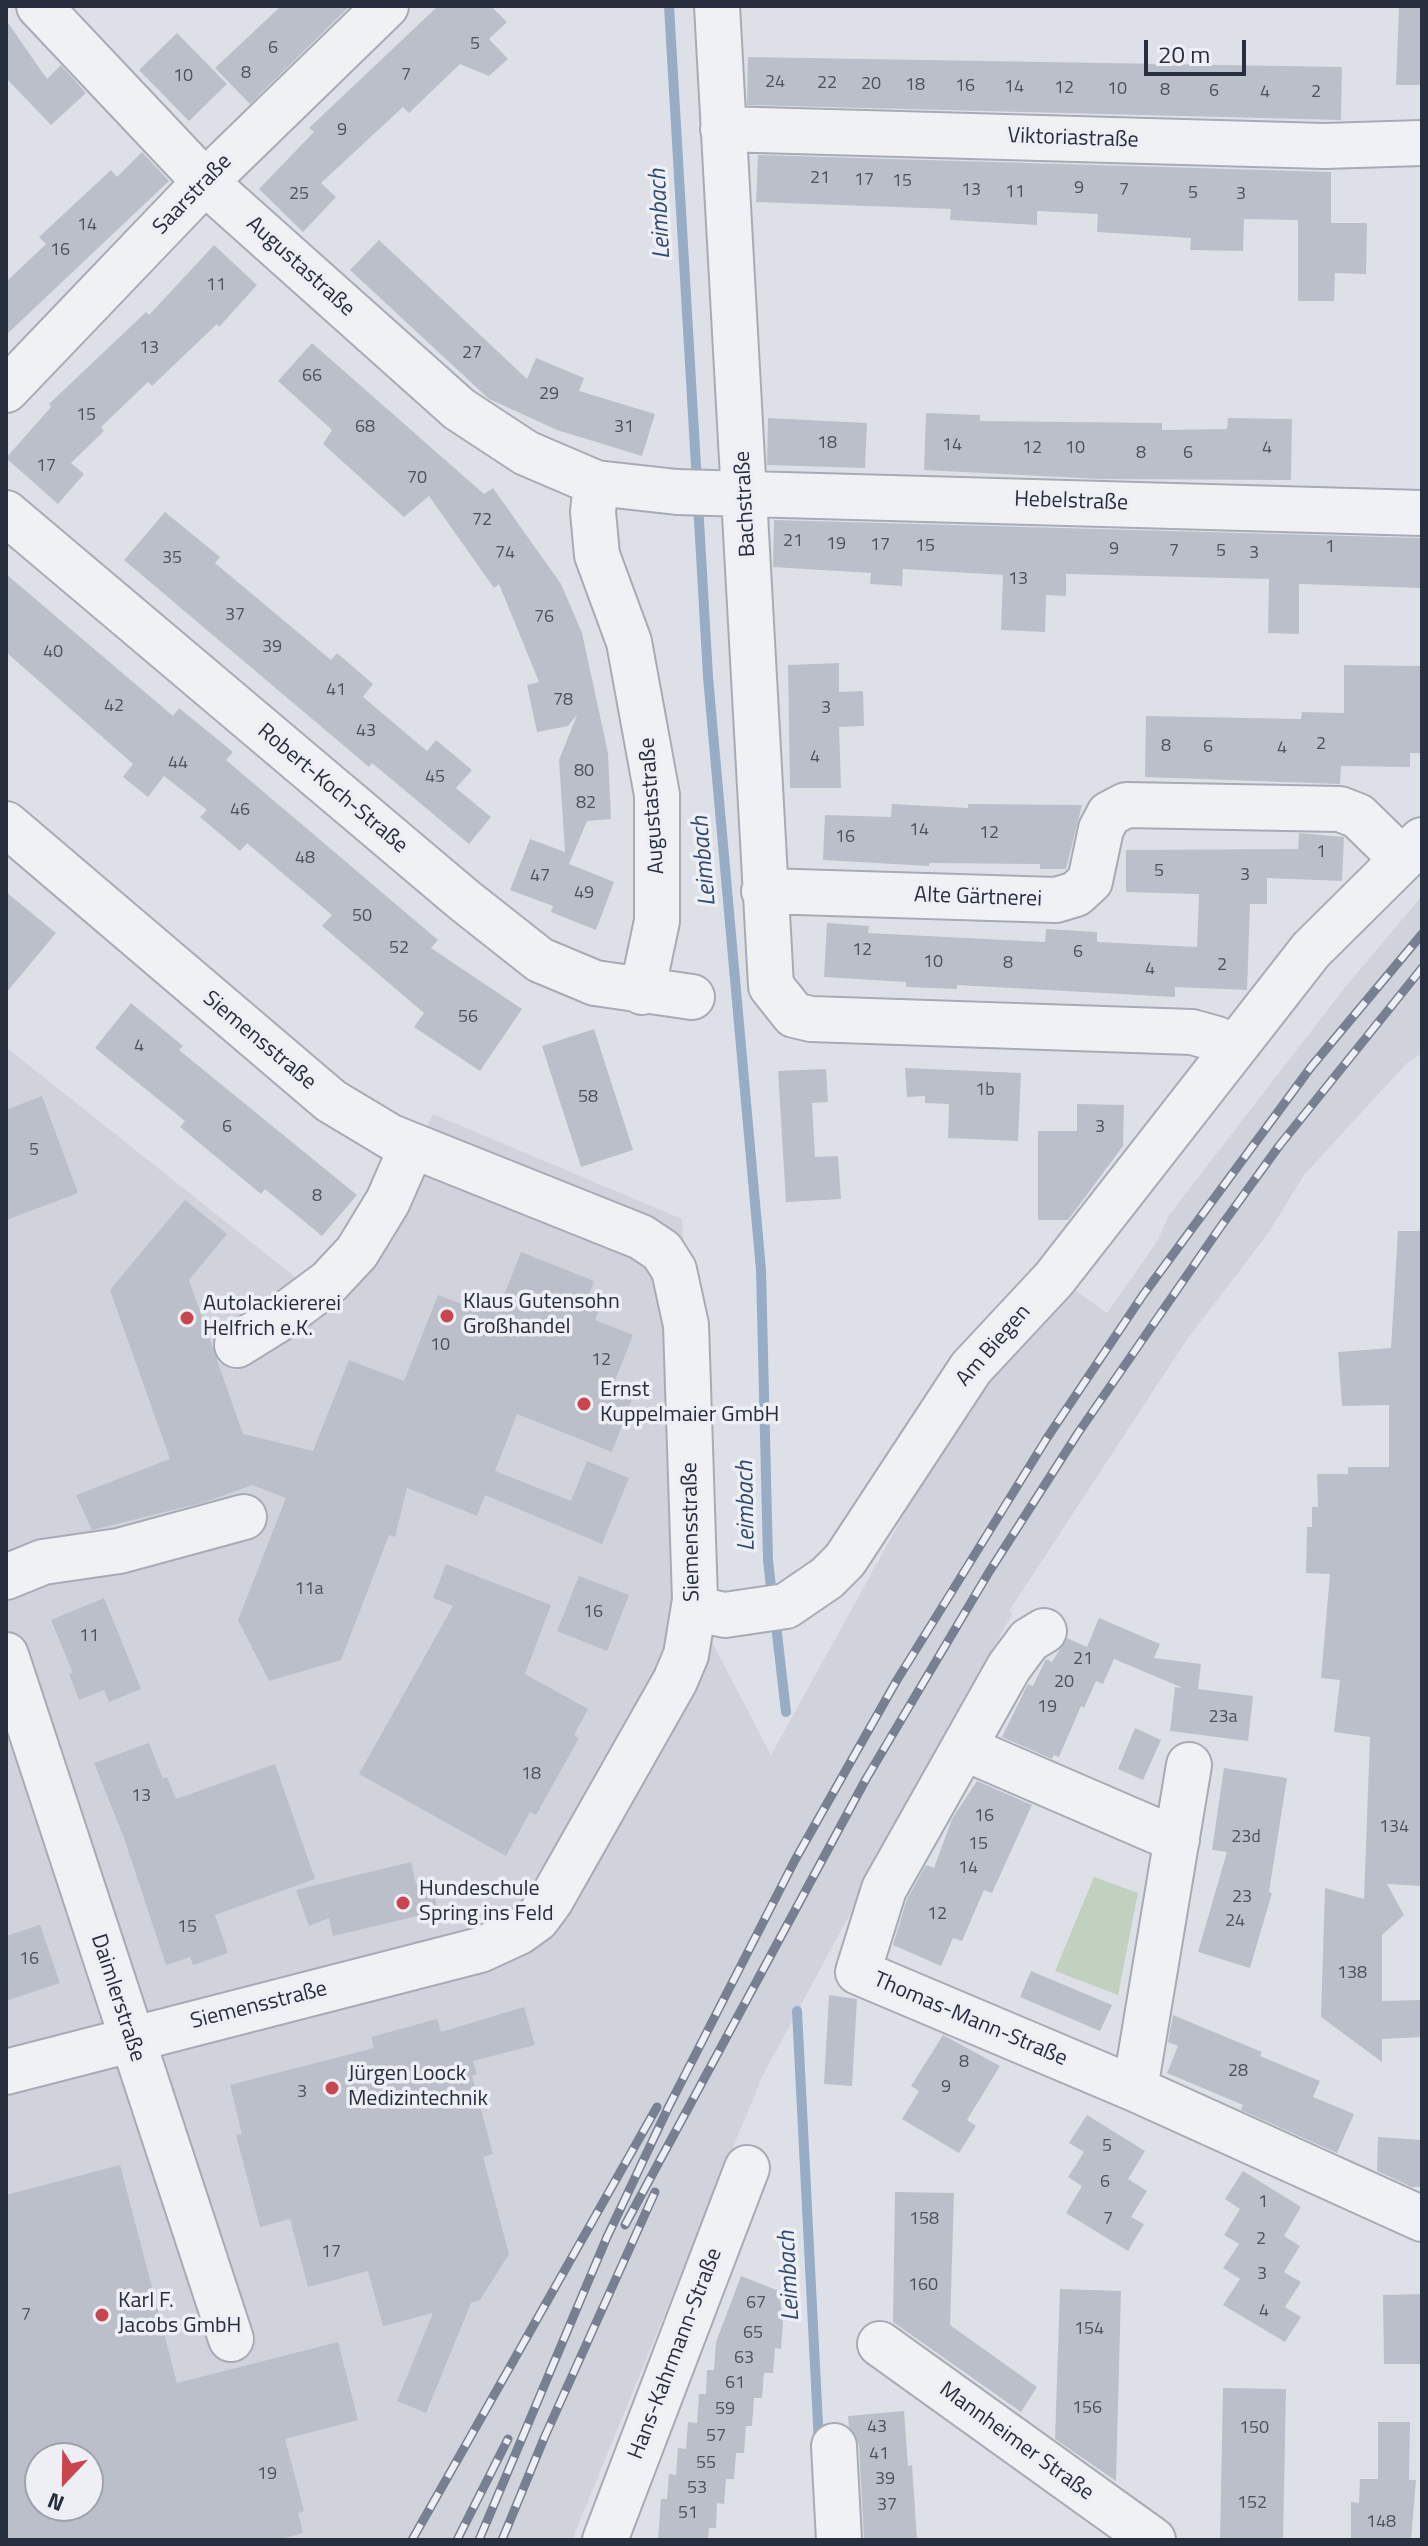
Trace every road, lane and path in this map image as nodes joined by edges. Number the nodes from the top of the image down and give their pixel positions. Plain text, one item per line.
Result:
1 (39, 6) edge
2 (386, 6) edge
3 (717, 6) edge
4 (723, 129) junction
5 (1422, 143) edge
6 (205, 182) junction
7 (6, 390) edge
8 (596, 483) junction
9 (732, 492) junction
10 (6, 513) edge
11 (1422, 513) edge
12 (6, 824) edge
13 (1411, 849) edge
14 (764, 891) junction
15 (642, 992) junction
16 (692, 997) dead end
17 (1233, 1049) junction
18 (412, 1146) junction
19 (237, 1345) dead end
20 (244, 1517) dead end
21 (6, 1577) edge
22 (695, 1609) junction
23 (1044, 1631) dead end
24 (6, 1655) edge
25 (964, 1748) junction
26 (1189, 1765) dead end
27 (1177, 1840) junction
28 (129, 2039) junction
29 (6, 2072) edge
30 (1135, 2089) junction
31 (747, 2168) dead end
32 (1422, 2219) edge
33 (231, 2339) dead end
34 (880, 2344) dead end
35 (834, 2446) dead end
36 (605, 2540) edge
37 (839, 2540) edge
38 (1153, 2540) edge

1 - 6 street, Augustastraße
2 - 6 street, Saarstraße
3 - 4 street, Bachstraße
4 - 5 street, Viktoriastraße
4 - 9 street, Bachstraße
6 - 7 street, Saarstraße
6 - 8 street, Augustastraße
8 - 9 street, Augustastraße
8 - 15 street, Augustastraße
9 - 11 street, Hebelstraße
9 - 14 street, Bachstraße
10 - 15 street, Robert-Koch-Straße
12 - 18 street, Siemensstraße
13 - 14 street, Alte Gärtnerei
13 - 17 street, Am Biegen
14 - 17 street, Bachstraße
15 - 16 street, Robert-Koch-Straße
17 - 22 street, Am Biegen
18 - 19 street
18 - 22 street, Siemensstraße
20 - 21 street
22 - 28 street, Siemensstraße
23 - 25 street, Thomas-Mann-Straße
24 - 28 street, Daimlerstraße
25 - 27 street
25 - 30 street, Thomas-Mann-Straße
26 - 27 street
27 - 30 street
28 - 29 street, Siemensstraße
28 - 33 street, Daimlerstraße
30 - 32 street, Thomas-Mann-Straße
31 - 36 street, Hans-Kahrmann-Straße
34 - 38 street, Mannheimer Straße
35 - 37 street

